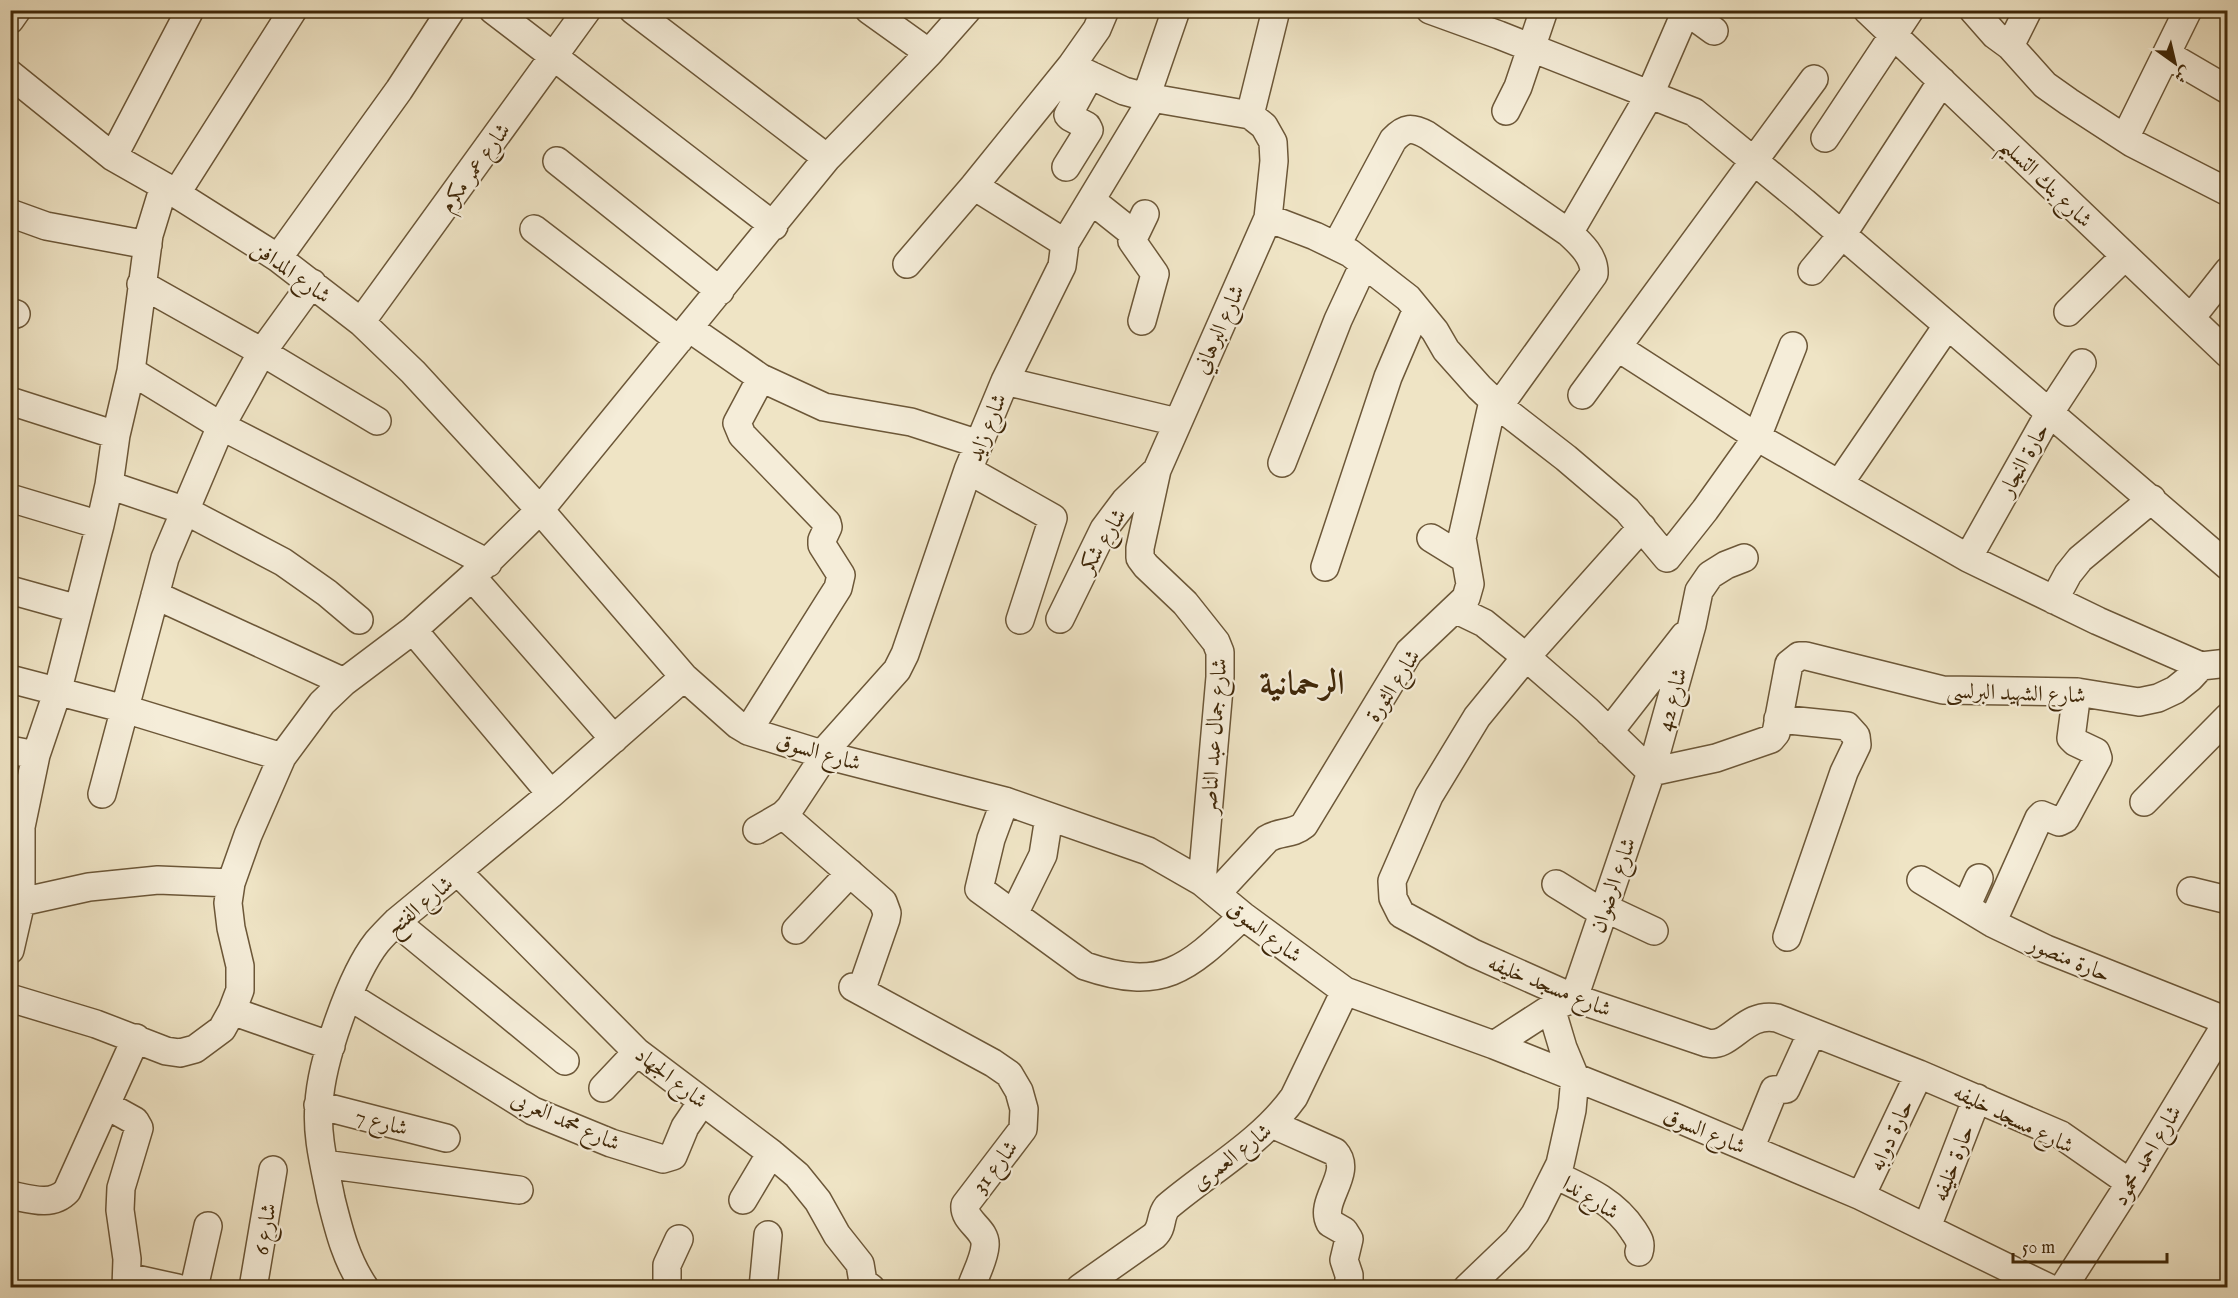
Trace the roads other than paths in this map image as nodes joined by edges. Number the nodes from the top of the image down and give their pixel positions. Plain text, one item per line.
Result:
1 (17, 10) edge
2 (190, 10) edge
3 (293, 10) edge
4 (451, 10) edge
5 (493, 10) edge
6 (587, 10) edge
7 (633, 10) edge
8 (870, 10) edge
9 (967, 10) edge
10 (1105, 10) edge
11 (1176, 10) edge
12 (1276, 10) edge
13 (1544, 10) edge
14 (1867, 10) edge
15 (1910, 10) edge
16 (1973, 10) edge
17 (2028, 10) edge
18 (2188, 10) edge
19 (1686, 11) edge
20 (1446, 14) edge
21 (10, 20) edge
22 (1714, 31) dead end
23 (1892, 34) junction
24 (2010, 46) junction
25 (1531, 47) junction
26 (929, 53) junction
27 (2168, 55) junction
28 (555, 57) junction
29 (1081, 71) junction
30 (10, 74) edge
31 (1814, 78) dead end
32 (1942, 81) junction
33 (2228, 90) edge
34 (1650, 94) junction
35 (1149, 98) junction
36 (1506, 111) dead end
37 (1250, 115) junction
38 (1825, 138) dead end
39 (2125, 138) junction
40 (113, 157) junction
41 (827, 158) junction
42 (1754, 160) junction
43 (557, 161) dead end
44 (1066, 168) dead end
45 (974, 186) junction
46 (170, 190) junction
47 (2228, 192) edge
48 (1091, 200) junction
49 (10, 213) edge
50 (1268, 218) junction
51 (774, 226) junction
52 (534, 229) dead end
53 (1569, 233) junction
54 (1842, 235) junction
55 (1065, 243) junction
56 (148, 245) junction
57 (1336, 246) junction
58 (2124, 257) junction
59 (278, 258) junction
60 (907, 264) dead end
61 (1364, 264) junction
62 (1812, 271) dead end
63 (2228, 271) edge
64 (312, 283) junction
65 (141, 284) junction
66 (720, 291) junction
67 (1417, 309) junction
68 (2068, 312) dead end
69 (2191, 318) junction
70 (1142, 321) dead end
71 (361, 322) junction
72 (1947, 326) junction
73 (684, 334) junction
74 (1793, 346) dead end
75 (1617, 347) junction
76 (262, 352) junction
77 (2228, 354) edge
78 (2082, 363) dead end
79 (131, 371) junction
80 (761, 378) junction
81 (1005, 381) junction
82 (1582, 395) dead end
83 (10, 401) edge
84 (1496, 403) junction
85 (2050, 412) junction
86 (377, 421) dead end
87 (1177, 422) junction
88 (221, 426) junction
89 (116, 435) junction
90 (1757, 437) junction
91 (979, 444) junction
92 (1282, 463) dead end
93 (968, 470) junction
94 (1157, 470) junction
95 (1839, 484) junction
96 (109, 485) junction
97 (10, 498) edge
98 (2152, 499) junction
99 (540, 510) junction
100 (186, 512) junction
101 (100, 525) junction
102 (1642, 526) junction
103 (1431, 538) dead end
104 (1140, 548) joint
105 (1744, 558) dead end
106 (1968, 558) junction
107 (1465, 559) junction
108 (2228, 566) edge
109 (1325, 567) dead end
110 (480, 570) junction
111 (10, 590) edge
112 (155, 595) junction
113 (2054, 600) junction
114 (78, 609) junction
115 (1455, 609) junction
116 (1060, 619) dead end
117 (359, 620) dead end
118 (1020, 620) dead end
119 (1692, 625) junction
120 (413, 630) junction
121 (1526, 657) junction
122 (2228, 663) edge
123 (2201, 666) junction
124 (684, 677) junction
125 (10, 680) edge
126 (344, 682) junction
127 (2078, 692) junction
128 (57, 693) junction
129 (124, 709) junction
130 (2228, 717) edge
131 (1777, 726) junction
132 (748, 730) junction
133 (1609, 732) junction
134 (614, 739) junction
135 (23, 753) edge
136 (824, 754) junction
137 (282, 757) junction
138 (1651, 772) junction
139 (102, 794) dead end
140 (551, 794) junction
141 (1005, 801) junction
142 (2144, 802) dead end
143 (783, 815) junction
144 (1049, 817) junction
145 (16, 827) edge
146 (756, 830) dead end
147 (458, 872) junction
148 (850, 873) junction
149 (1979, 878) dead end
150 (1921, 880) dead end
151 (231, 883) junction
152 (1556, 884) dead end
153 (1210, 887) junction
154 (2191, 891) dead end
155 (2228, 900) edge
156 (16, 902) edge
157 (1965, 907) junction
158 (1604, 910) junction
159 (1014, 914) junction
160 (1243, 916) junction
161 (396, 922) junction
162 (1992, 923) junction
163 (796, 930) dead end
164 (1654, 931) dead end
165 (1787, 937) dead end
166 (10, 951) edge
167 (1345, 991) junction
168 (349, 996) junction
169 (10, 998) edge
170 (1562, 1003) junction
171 (232, 1011) junction
172 (2227, 1021) edge
173 (1812, 1032) junction
174 (136, 1038) junction
175 (1494, 1045) junction
176 (330, 1046) junction
177 (636, 1052) junction
178 (565, 1061) dead end
179 (1919, 1074) junction
180 (1575, 1077) junction
181 (603, 1088) dead end
182 (1977, 1098) junction
183 (702, 1102) junction
184 (106, 1105) junction
185 (318, 1105) junction
186 (1272, 1124) junction
187 (446, 1138) dead end
188 (1750, 1149) junction
189 (771, 1153) junction
190 (324, 1164) junction
191 (273, 1170) dead end
192 (1555, 1175) junction
193 (2130, 1183) junction
194 (519, 1190) dead end
195 (10, 1195) edge
196 (1860, 1196) junction
197 (743, 1200) dead end
198 (208, 1226) dead end
199 (1926, 1227) junction
200 (768, 1235) dead end
201 (679, 1239) dead end
202 (1639, 1252) dead end
203 (126, 1282) edge
204 (177, 1287) edge
205 (194, 1287) edge
206 (253, 1287) edge
207 (365, 1287) edge
208 (667, 1287) edge
209 (763, 1287) edge
210 (871, 1287) edge
211 (971, 1287) edge
212 (1080, 1287) edge
213 (1349, 1287) edge
214 (1467, 1287) edge
215 (2049, 1287) edge
216 (2063, 1287) edge

1 - 21 street
2 - 40 street
3 - 46 street
4 - 59 street
5 - 28 street
6 - 28 street, شارع عمر مكرم
7 - 41 street
8 - 26 street
9 - 26 street
10 - 29 street
11 - 35 street, شارع زايد
12 - 37 street
13 - 25 street
14 - 23 street, شارع بنك التسليم
15 - 23 street
16 - 24 street
17 - 24 street
18 - 27 street
19 - 22 street
19 - 34 street
20 - 25 street
23 - 32 street, شارع بنك التسليم
23 - 38 street
24 - 39 street
25 - 34 street
25 - 36 street
26 - 41 street
27 - 33 street
27 - 39 street
28 - 51 street
28 - 71 street, شارع عمر مكرم
29 - 35 street
29 - 44 street
29 - 45 street
30 - 40 street, شارع المدافن
31 - 42 street
32 - 54 street
32 - 58 street, شارع بنك التسليم
34 - 42 street
34 - 53 street
35 - 37 street
35 - 48 street, شارع زايد
37 - 50 street, شارع البرهاني
39 - 47 street
40 - 46 street, شارع المدافن
41 - 51 street
42 - 54 street
42 - 75 street
43 - 66 street
45 - 55 street
45 - 60 street
46 - 56 street
46 - 59 street, شارع المدافن
48 - 55 street, شارع زايد
48 - 70 street
49 - 56 street
50 - 57 street
50 - 87 street, شارع البرهاني
51 - 66 street
52 - 73 street
53 - 57 street
53 - 84 street
54 - 62 street
54 - 72 street
55 - 81 street, شارع زايد
56 - 65 street
57 - 61 street
58 - 68 street
58 - 69 street, شارع بنك التسليم
59 - 64 street, شارع المدافن
61 - 67 street
61 - 92 street
63 - 69 street
64 - 71 street, شارع المدافن
64 - 76 street
65 - 76 street
65 - 79 street
66 - 73 street
67 - 84 street
67 - 109 street
69 - 77 street, شارع بنك التسليم
71 - 99 street, شارع المدافن
72 - 85 street
72 - 95 street
73 - 80 street
73 - 99 street
74 - 90 street
75 - 82 street
75 - 90 street
76 - 86 street
76 - 88 street
78 - 85 street, حارة النجار
79 - 88 street
79 - 89 street
80 - 91 street
80 - 132 street
81 - 87 street
81 - 91 street, شارع زايد
83 - 89 street
84 - 102 street
84 - 107 street, شارع الثورة
85 - 98 street
85 - 106 street, حارة النجار
87 - 94 street, شارع البرهاني
88 - 100 street
88 - 110 street
89 - 96 street
90 - 95 street
90 - 102 street
91 - 93 street, شارع زايد
93 - 118 street
93 - 136 street, شارع زايد
94 - 104 street, شارع البرهاني
94 - 116 street, شارع شكر
95 - 106 street
96 - 100 street
96 - 101 street
97 - 101 street
98 - 108 street
98 - 113 street
99 - 110 street
99 - 124 street, شارع السوق
100 - 112 street
100 - 117 street
101 - 114 street
102 - 121 street, شارع مسجد خليفه
103 - 107 street
104 - 153 street, شارع جمال عبد الناصر
105 - 119 street, شارع 42
106 - 113 street
107 - 115 street, شارع الثورة
110 - 120 street
110 - 134 street
111 - 114 street
112 - 126 street
112 - 129 street
113 - 123 street
114 - 128 street
115 - 121 street
115 - 153 street, شارع الثورة
119 - 133 street, شارع 42
119 - 138 street, شارع 42
120 - 126 street
120 - 140 street
121 - 133 street
121 - 170 street, شارع مسجد خليفه
122 - 123 street
123 - 127 street, شارع الشهيد البرلسى
124 - 132 street, شارع السوق
124 - 134 street, شارع الفتح
125 - 128 street
126 - 137 street
127 - 131 street, شارع الشهيد البرلسى
127 - 162 street
128 - 129 street
128 - 135 street
129 - 137 street
129 - 139 street
130 - 142 street
131 - 138 street
131 - 165 street
132 - 136 street, شارع السوق
133 - 138 street
134 - 140 street, شارع الفتح
135 - 145 street
136 - 141 street, شارع السوق
136 - 143 street, شارع زايد
137 - 151 street
138 - 158 street, شارع الرضوان
140 - 147 street, شارع الفتح
141 - 144 street, شارع السوق
141 - 159 street
143 - 146 street
143 - 148 street
144 - 153 street, شارع السوق
144 - 159 street
145 - 156 street
147 - 161 street, شارع الفتح
147 - 177 street, شارع الجهاد
148 - 163 street
148 - 211 street, شارع 31
149 - 157 street
150 - 157 street, حارة منصور
151 - 156 street
151 - 171 street
152 - 158 street
153 - 160 street, شارع السوق
154 - 155 street
156 - 166 street
157 - 162 street, حارة منصور
158 - 164 street
158 - 170 street, شارع الرضوان
159 - 160 street
160 - 167 street, شارع السوق
161 - 168 street, شارع الفتح
161 - 178 street
162 - 172 street, حارة منصور
167 - 175 street, شارع السوق
167 - 186 street, شارع العمرى
168 - 176 street, شارع الفتح
168 - 183 street, شارع محمد العربى
169 - 174 street
170 - 173 street, شارع مسجد خليفه
170 - 175 street
170 - 180 street
171 - 174 street
171 - 176 street
172 - 193 street, شارع احمد محمود
173 - 179 street, شارع مسجد خليفه
173 - 188 street
174 - 184 street
175 - 180 street, شارع السوق
176 - 185 street, شارع الفتح
177 - 181 street
177 - 183 street, شارع الجهاد
179 - 182 street, شارع مسجد خليفه
179 - 196 street, حارة دوابه
180 - 188 street, شارع السوق
180 - 192 street
182 - 193 street, شارع مسجد خليفه
182 - 199 street, حارة خليفه
183 - 189 street, شارع الجهاد
184 - 195 street
184 - 203 street
185 - 187 street, شارع 7
185 - 190 street, شارع الفتح
186 - 212 street, شارع العمرى
186 - 213 street
188 - 196 street, شارع السوق
189 - 197 street
189 - 210 street, شارع الجهاد
190 - 194 street
190 - 207 street, شارع الفتح
191 - 206 street, شارع 6
192 - 202 street, شارع ندا
192 - 214 street
193 - 216 street, شارع احمد محمود
196 - 199 street, شارع السوق
198 - 205 street
199 - 215 street, شارع السوق
200 - 209 street
201 - 208 street
203 - 204 street

